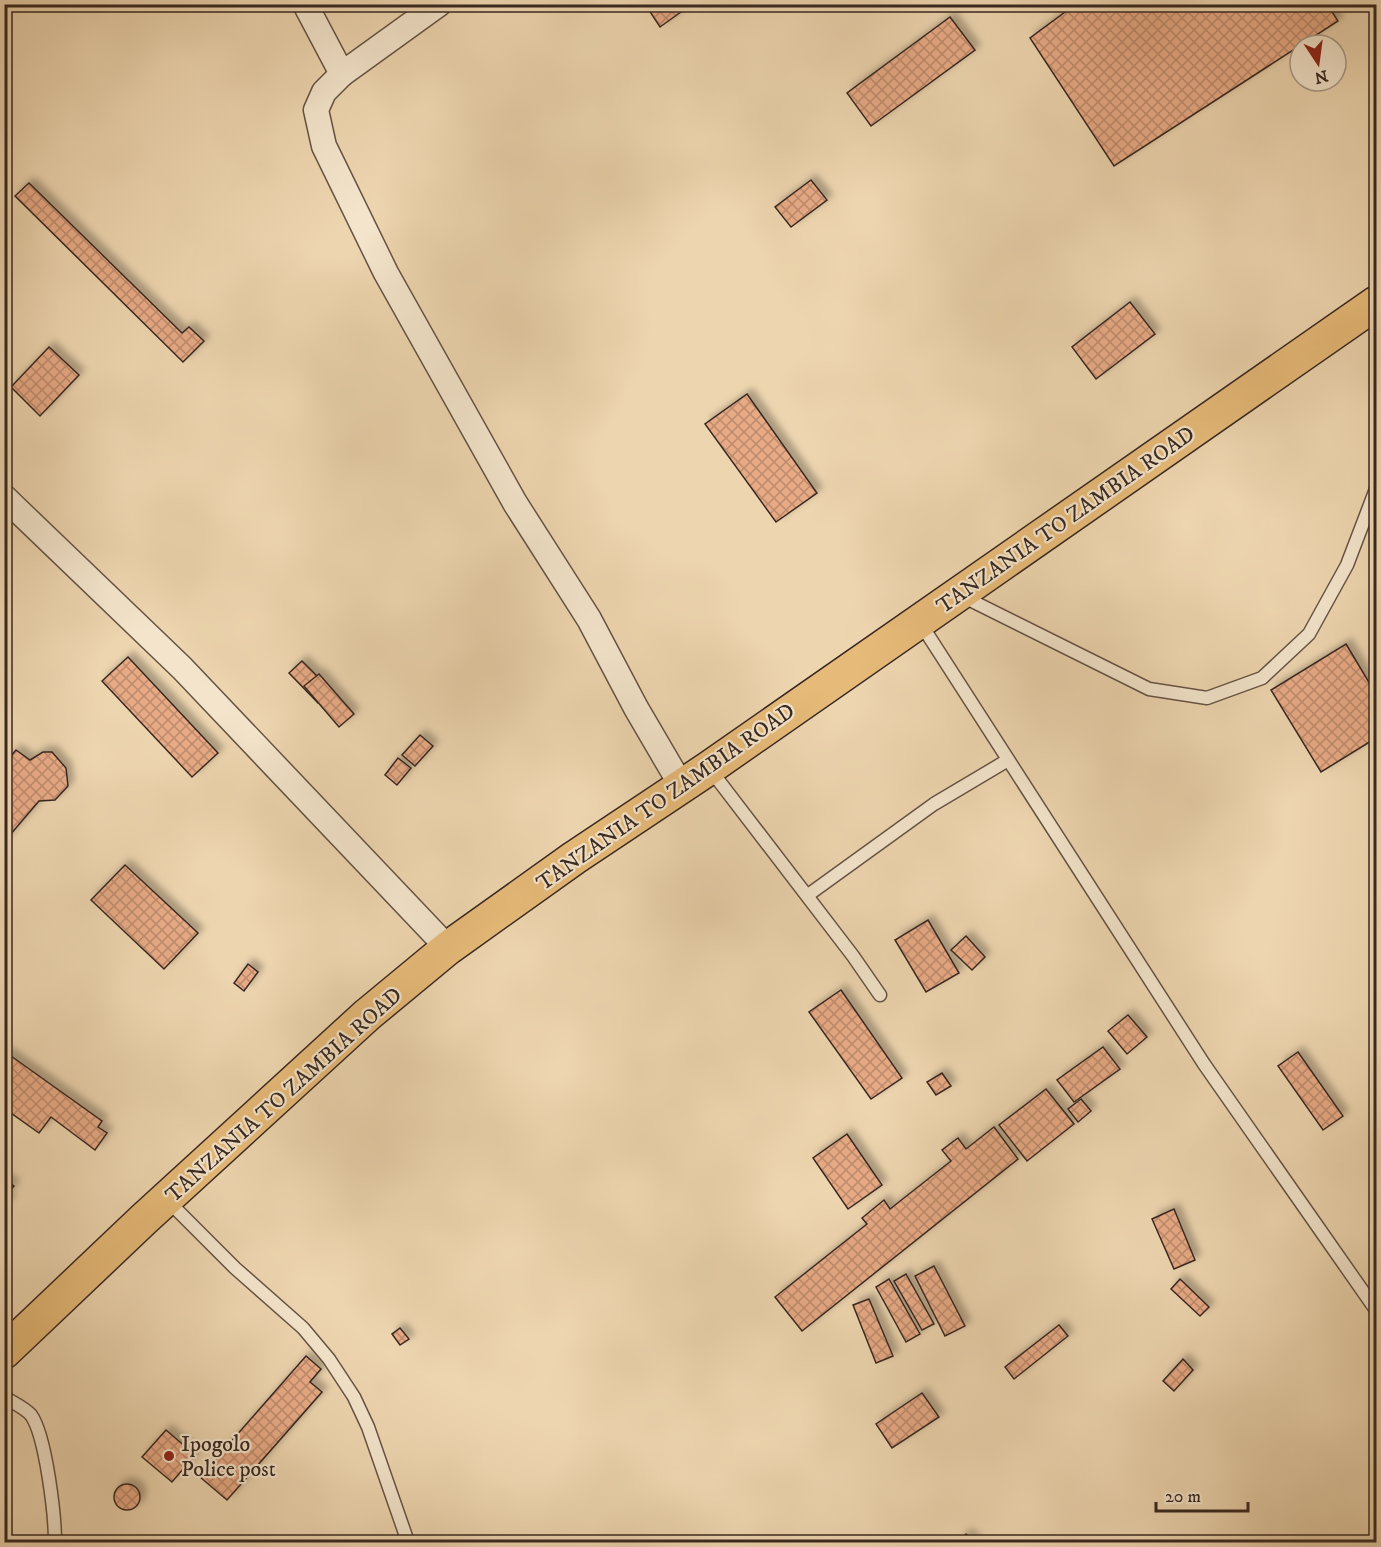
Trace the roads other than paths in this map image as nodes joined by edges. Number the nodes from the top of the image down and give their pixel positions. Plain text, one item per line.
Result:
1 (305, 4) edge
2 (439, 4) edge
3 (342, 74) junction
4 (1377, 303) edge
5 (1377, 489) edge
6 (4, 496) edge
7 (957, 594) junction
8 (918, 620) junction
9 (1008, 760) junction
10 (709, 768) junction
11 (681, 785) junction
12 (808, 895) junction
13 (448, 948) junction
14 (880, 995) dead end
15 (166, 1199) junction
16 (1377, 1310) edge
17 (4, 1352) edge
18 (4, 1397) edge
19 (55, 1542) edge
20 (408, 1542) edge

1 - 3 street
2 - 3 street
3 - 11 street
4 - 7 highway, TANZANIA TO ZAMBIA ROAD
5 - 7 lane
6 - 13 street
7 - 8 highway, TANZANIA TO ZAMBIA ROAD
8 - 9 lane
8 - 10 highway, TANZANIA TO ZAMBIA ROAD
9 - 12 lane
9 - 16 lane
10 - 11 highway, TANZANIA TO ZAMBIA ROAD
10 - 12 lane
11 - 13 highway, TANZANIA TO ZAMBIA ROAD
12 - 14 lane
13 - 15 highway, TANZANIA TO ZAMBIA ROAD
15 - 17 highway, TANZANIA TO ZAMBIA ROAD
15 - 20 lane
18 - 19 lane

